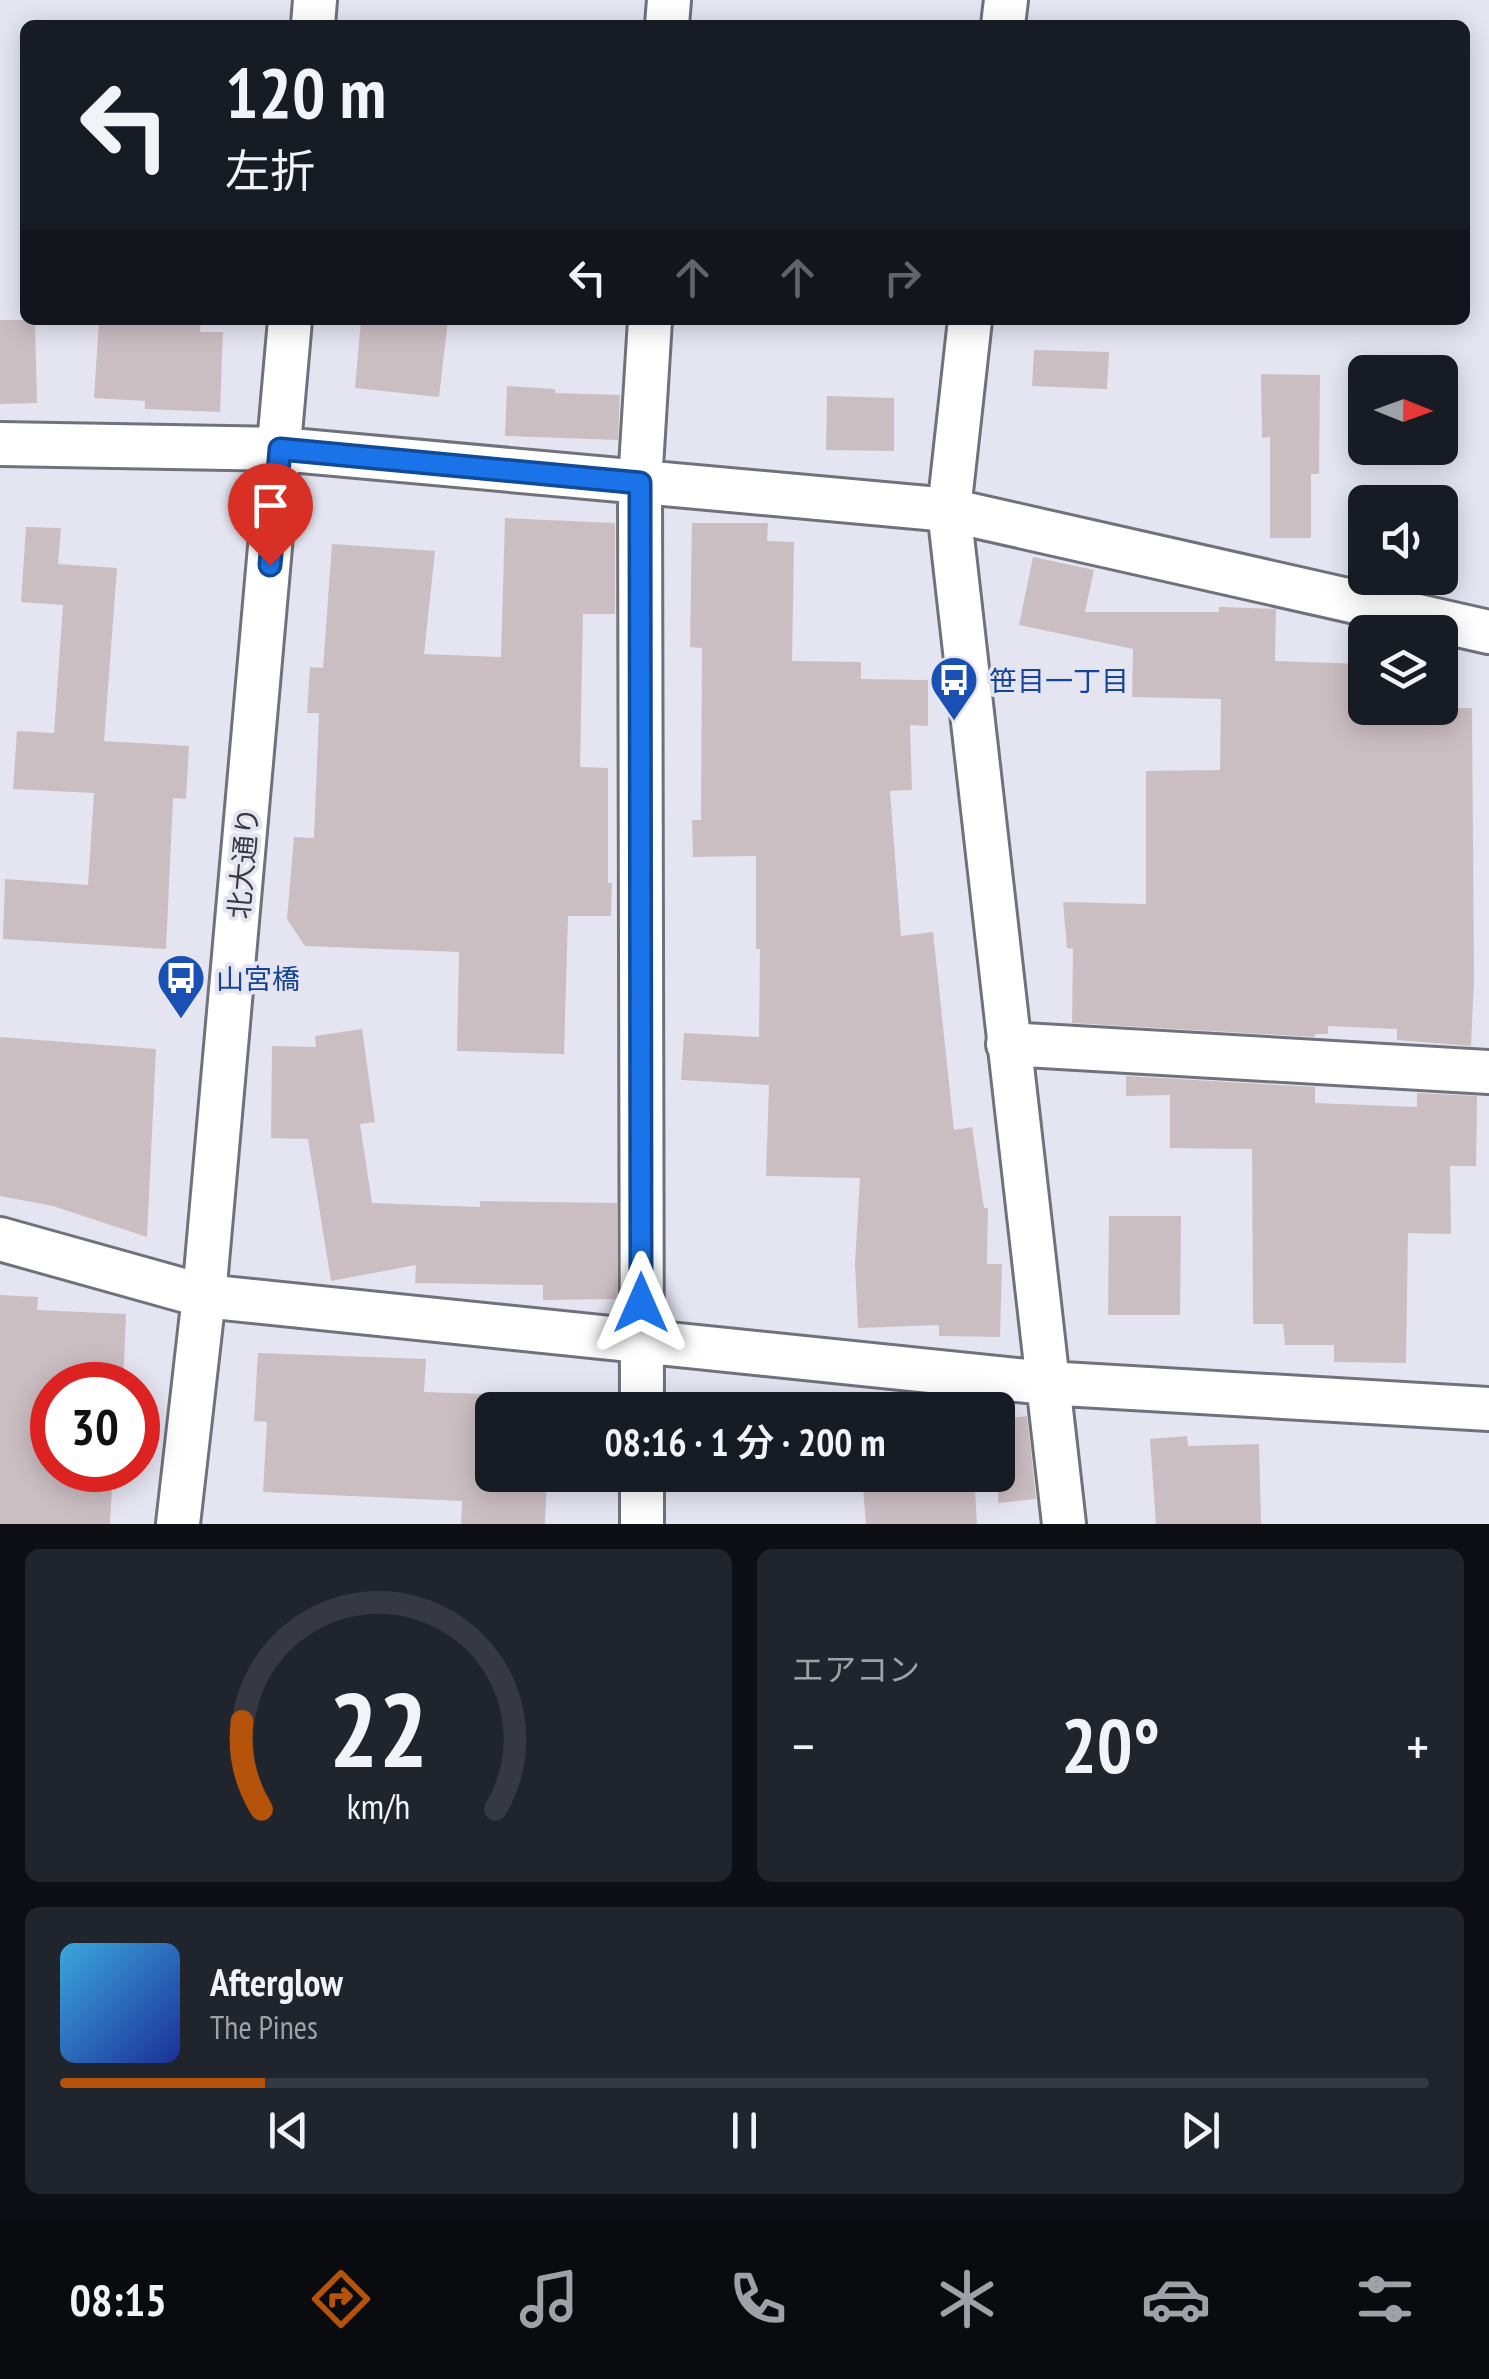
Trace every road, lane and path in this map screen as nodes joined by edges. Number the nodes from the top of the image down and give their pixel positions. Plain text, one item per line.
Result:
1 (290, 325) edge
2 (650, 325) edge
3 (969, 325) edge
4 (0, 444) edge
5 (280, 449) junction
6 (640, 483) junction
7 (949, 510) junction
8 (1489, 632) edge
9 (1008, 1044) junction
10 (1489, 1072) edge
11 (0, 1239) edge
12 (204, 1296) junction
13 (641, 1342) junction
14 (1046, 1383) junction
15 (642, 1392) edge
16 (1489, 1409) edge
17 (642, 1492) edge
18 (178, 1524) edge
19 (642, 1524) edge
20 (1064, 1524) edge

1 - 5 street, 北大通り
2 - 6 street
3 - 7 street
4 - 5 street
5 - 6 street
5 - 12 street, 北大通り
6 - 7 street
6 - 13 street
7 - 8 street
7 - 9 street
9 - 10 street
9 - 14 street
11 - 12 street
12 - 13 street
12 - 18 street, 北大通り
13 - 14 street
13 - 15 street
14 - 16 street
14 - 20 street
17 - 19 street

